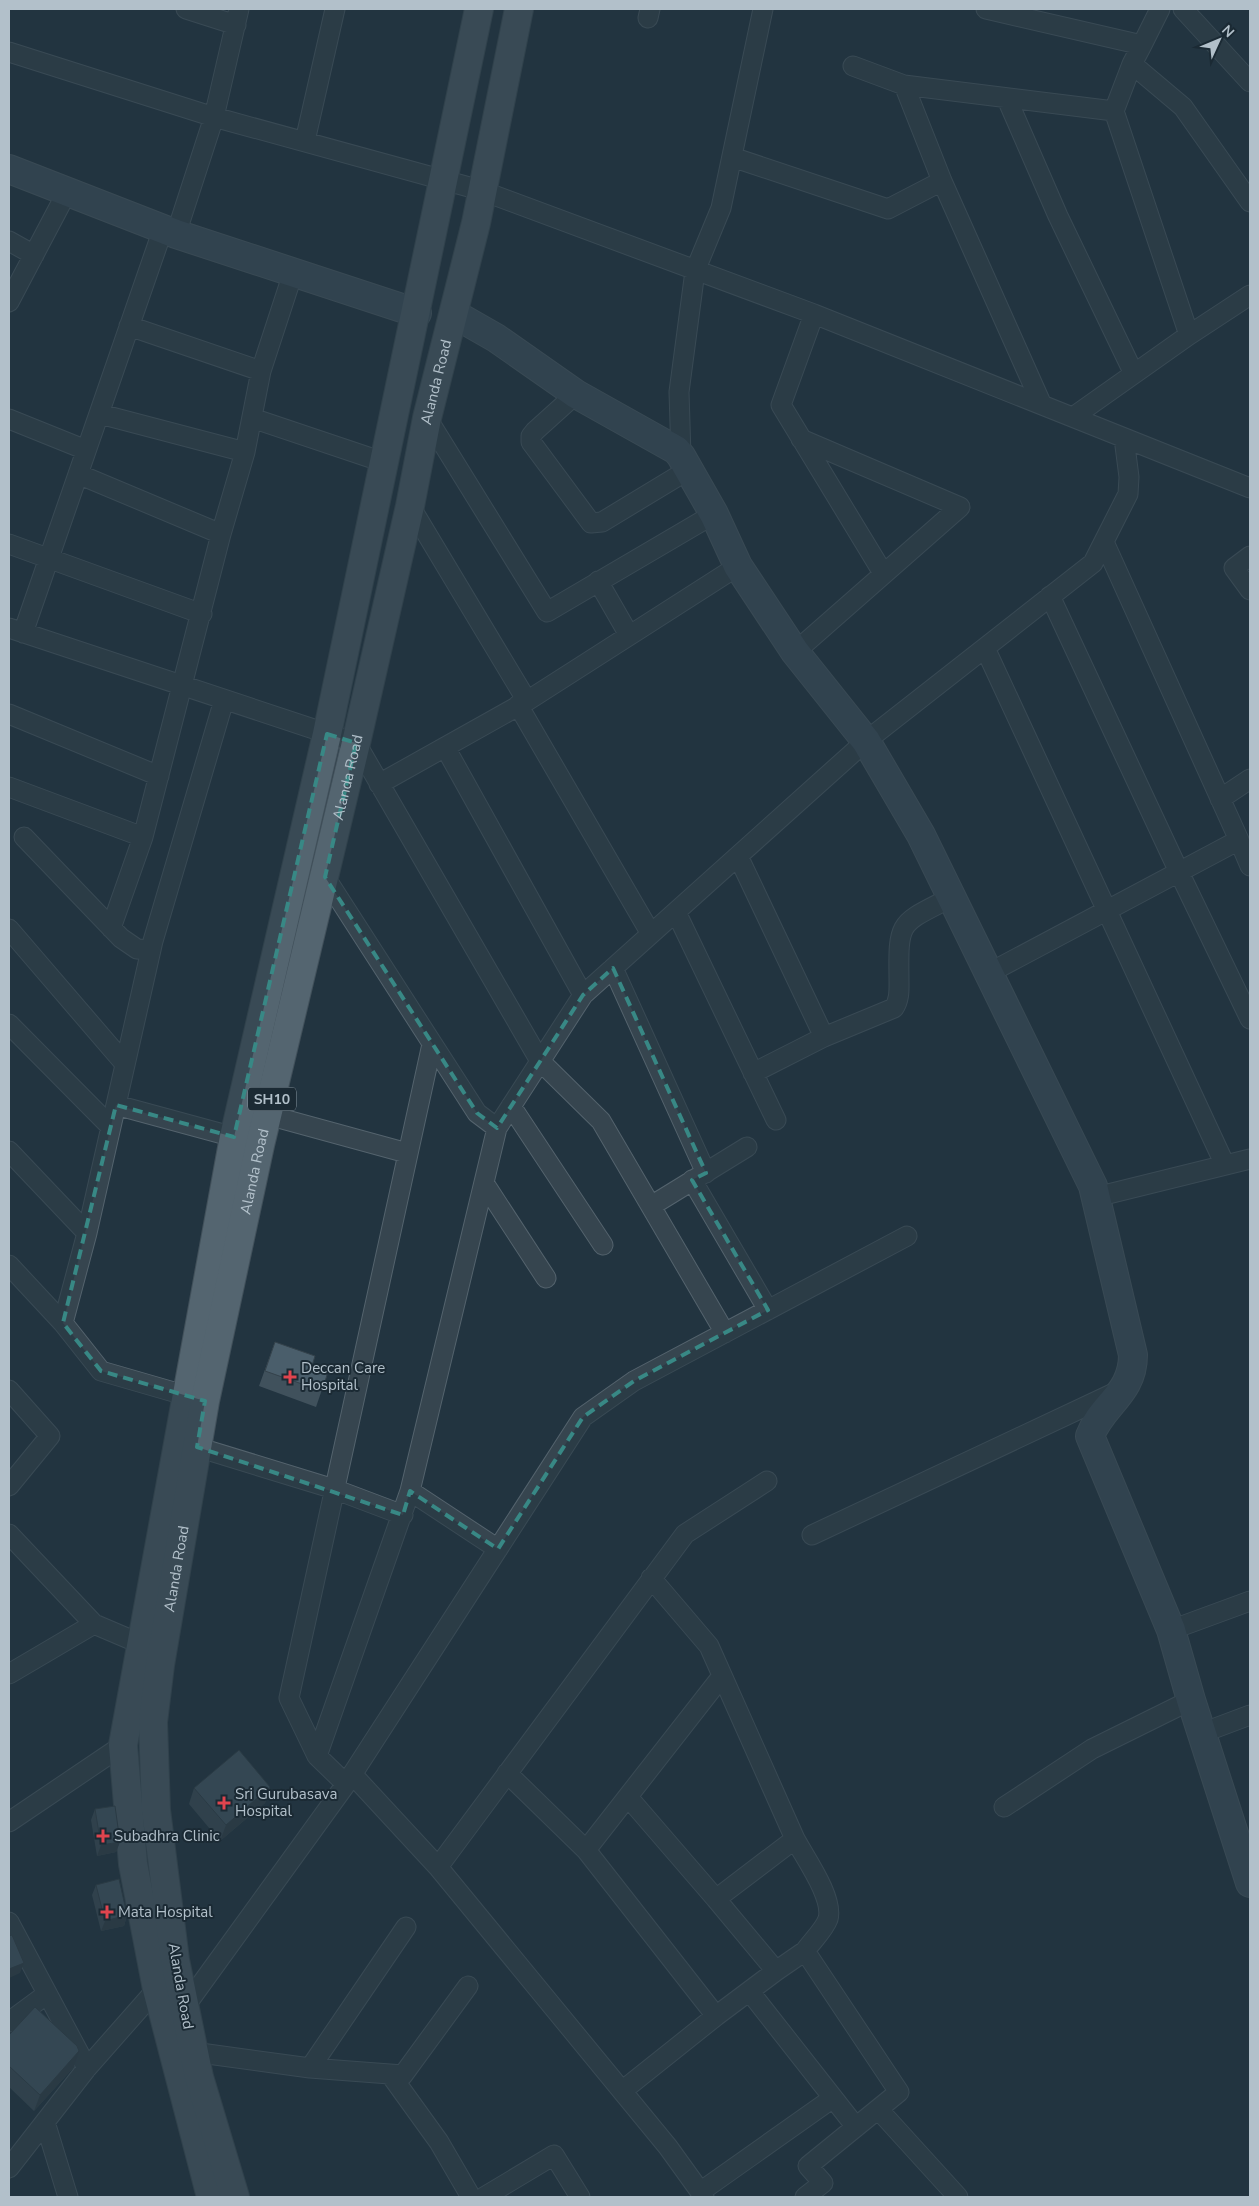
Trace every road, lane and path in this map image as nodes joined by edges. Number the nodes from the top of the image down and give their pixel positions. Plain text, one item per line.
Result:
1 (186, 9) edge
2 (335, 9) edge
3 (479, 9) edge
4 (519, 9) edge
5 (763, 9) edge
6 (986, 9) edge
7 (1160, 9) edge
8 (1183, 9) edge
9 (237, 17) edge
10 (1142, 44) junction
11 (9, 52) edge
12 (1132, 64) junction
13 (853, 66) dead end
14 (1250, 82) edge
15 (904, 84) junction
16 (1007, 99) junction
17 (1114, 111) junction
18 (214, 116) junction
19 (305, 141) junction
20 (732, 157) junction
21 (9, 169) edge
22 (441, 180) junction
23 (942, 181) junction
24 (480, 190) junction
25 (67, 192) junction
26 (1250, 202) edge
27 (169, 231) junction
28 (9, 241) edge
29 (34, 255) junction
30 (695, 272) junction
31 (293, 273) junction
32 (1250, 295) edge
33 (9, 302) edge
34 (417, 313) junction
35 (454, 314) junction
36 (814, 314) junction
37 (129, 326) junction
38 (1189, 335) junction
39 (261, 371) junction
40 (1134, 374) junction
41 (576, 394) junction
42 (1042, 405) junction
43 (100, 414) junction
44 (252, 418) junction
45 (427, 418) junction
46 (1073, 418) junction
47 (9, 419) edge
48 (1124, 438) junction
49 (801, 439) junction
50 (86, 450) junction
51 (245, 452) junction
52 (383, 462) junction
53 (685, 463) junction
54 (78, 474) junction
55 (1250, 488) edge
56 (410, 506) junction
57 (714, 514) junction
58 (221, 534) junction
59 (1104, 542) junction
60 (9, 544) edge
61 (1250, 556) edge
62 (49, 557) junction
63 (738, 566) junction
64 (883, 573) junction
65 (598, 581) junction
66 (1250, 590) edge
67 (1050, 596) junction
68 (202, 614) junction
69 (16, 631) edge
70 (629, 635) junction
71 (985, 648) junction
72 (795, 652) junction
73 (182, 686) junction
74 (224, 700) junction
75 (522, 703) junction
76 (9, 714) edge
77 (327, 734) junction
78 (866, 741) junction
79 (356, 743) junction
80 (445, 747) junction
81 (159, 776) junction
82 (1250, 779) edge
83 (379, 784) junction
84 (9, 787) edge
85 (1220, 799) junction
86 (143, 837) junction
87 (24, 838) dead end
88 (1239, 840) junction
89 (738, 856) junction
90 (1249, 862) edge
91 (1178, 872) junction
92 (325, 877) junction
93 (952, 897) junction
94 (1106, 910) junction
95 (676, 912) junction
96 (111, 928) junction
97 (9, 929) edge
98 (651, 934) junction
99 (151, 950) junction
100 (613, 968) junction
101 (989, 973) junction
102 (583, 994) junction
103 (1250, 1019) edge
104 (9, 1024) edge
105 (824, 1036) junction
106 (432, 1044) junction
107 (540, 1061) junction
108 (125, 1064) junction
109 (753, 1073) junction
110 (116, 1105) junction
111 (511, 1106) junction
112 (268, 1115) junction
113 (776, 1120) dead end
114 (111, 1127) junction
115 (497, 1128) junction
116 (234, 1137) junction
117 (747, 1147) dead end
118 (9, 1151) edge
119 (407, 1153) junction
120 (1250, 1159) edge
121 (1225, 1165) junction
122 (699, 1176) junction
123 (484, 1183) junction
124 (1096, 1197) junction
125 (651, 1206) junction
126 (87, 1232) junction
127 (907, 1236) dead end
128 (603, 1245) dead end
129 (9, 1265) edge
130 (546, 1278) dead end
131 (768, 1310) junction
132 (63, 1323) junction
133 (725, 1333) junction
134 (1124, 1388) junction
135 (9, 1390) edge
136 (195, 1398) junction
137 (197, 1447) junction
138 (767, 1481) dead end
139 (9, 1486) edge
140 (334, 1489) junction
141 (410, 1491) junction
142 (403, 1515) junction
143 (9, 1534) edge
144 (812, 1535) dead end
145 (498, 1549) junction
146 (651, 1578) junction
147 (1250, 1601) edge
148 (94, 1624) junction
149 (1171, 1630) junction
150 (141, 1644) junction
151 (160, 1665) junction
152 (9, 1674) edge
153 (722, 1676) junction
154 (1191, 1700) junction
155 (1250, 1715) edge
156 (1202, 1733) junction
157 (123, 1746) junction
158 (317, 1756) junction
159 (507, 1773) junction
160 (349, 1779) junction
161 (628, 1797) junction
162 (1004, 1807) dead end
163 (9, 1822) edge
164 (795, 1839) junction
165 (586, 1850) junction
166 (438, 1867) junction
167 (1250, 1883) edge
168 (716, 1900) junction
169 (9, 1923) edge
170 (406, 1927) dead end
171 (805, 1951) junction
172 (176, 1968) junction
173 (776, 1972) junction
174 (468, 1986) dead end
175 (156, 1989) junction
176 (750, 1992) junction
177 (47, 1994) junction
178 (185, 2006) junction
179 (716, 2016) junction
180 (9, 2022) edge
181 (167, 2030) junction
182 (193, 2052) junction
183 (87, 2068) junction
184 (310, 2068) junction
185 (390, 2074) junction
186 (622, 2091) junction
187 (833, 2098) junction
188 (878, 2109) junction
189 (45, 2122) junction
190 (856, 2127) junction
191 (10, 2164) edge
192 (702, 2195) edge
193 (68, 2197) edge
194 (211, 2197) edge
195 (235, 2197) edge
196 (471, 2197) edge
197 (484, 2197) edge
198 (580, 2197) edge
199 (805, 2197) edge
200 (958, 2197) edge

1 - 9 street
2 - 19 street
3 - 22 main road, Alanda Road / SH10
4 - 24 main road, Alanda Road / SH10
5 - 20 street
6 - 10 street
7 - 10 street
8 - 14 street
9 - 18 street
10 - 12 street
11 - 18 street
12 - 17 street
12 - 26 street
13 - 15 street
15 - 16 street
15 - 23 street
16 - 17 street
16 - 40 street
17 - 38 street
18 - 19 street
18 - 27 street
19 - 22 street
20 - 23 street
20 - 30 street
21 - 25 street
22 - 24 street
22 - 34 main road, Alanda Road / SH10
23 - 42 street
24 - 30 street
24 - 35 main road, Alanda Road / SH10
25 - 27 street
25 - 29 street
27 - 31 street
27 - 37 street
28 - 29 street
29 - 33 street
30 - 36 street
30 - 53 street
31 - 34 street
31 - 39 street
32 - 38 street
34 - 52 main road, Alanda Road / SH10
35 - 41 street
35 - 45 main road, Alanda Road / SH10
36 - 42 street
36 - 49 street
37 - 39 street
37 - 43 street
38 - 40 street
39 - 44 street
40 - 46 street
41 - 53 street
41 - 53 street
42 - 46 street
43 - 50 street
43 - 51 street
44 - 51 street
44 - 52 street
45 - 56 main road, Alanda Road / SH10
45 - 65 street
46 - 48 street
47 - 50 street
48 - 55 street
48 - 59 street
49 - 64 street
49 - 64 street
50 - 54 street
51 - 58 street
52 - 77 main road, Alanda Road / SH10
53 - 57 street
54 - 58 street
54 - 62 street
56 - 75 street
56 - 79 main road, Alanda Road / SH10
57 - 63 street
57 - 65 street
58 - 68 street
59 - 67 street
59 - 85 street
60 - 62 street
61 - 66 street
62 - 68 street
62 - 69 street
63 - 70 street
63 - 72 street
64 - 72 street
65 - 70 street
67 - 71 street
67 - 91 street
68 - 73 street
69 - 73 street
70 - 75 street
71 - 78 street
71 - 94 street
72 - 78 street
73 - 74 street
73 - 81 street
74 - 77 street
74 - 99 street
75 - 80 street
75 - 98 street
76 - 81 street
77 - 79 street
77 - 116 main road, Alanda Road / SH10
78 - 89 street
78 - 93 street
79 - 83 street
79 - 92 main road, Alanda Road / SH10
80 - 83 street
80 - 102 street
81 - 86 street
82 - 85 street
83 - 107 street
84 - 86 street
85 - 88 street
86 - 96 street
87 - 96 street
88 - 90 street
88 - 91 street
89 - 95 street
89 - 105 street
91 - 94 street
91 - 103 street
92 - 106 street
92 - 112 main road, Alanda Road / SH10
93 - 101 street
93 - 105 street
94 - 101 street
94 - 121 street
95 - 98 street
95 - 109 street
96 - 99 street
97 - 108 street
98 - 100 street
99 - 108 street
100 - 102 street
100 - 122 street
101 - 124 street
102 - 107 street
104 - 114 street
105 - 109 street
106 - 115 street
106 - 119 street
107 - 111 street
107 - 125 street
108 - 110 street
109 - 113 street
110 - 114 street
110 - 116 street
111 - 115 street
111 - 128 street
112 - 119 street
112 - 136 main road, Alanda Road / SH10
114 - 126 street
115 - 123 street
116 - 136 main road, Alanda Road / SH10
117 - 122 street
118 - 126 street
119 - 140 street
120 - 121 street
121 - 124 street
122 - 125 street
122 - 131 street
123 - 130 street
123 - 141 street
124 - 134 street
125 - 133 street
126 - 132 street
127 - 131 street
129 - 132 street
131 - 133 street
132 - 136 street
133 - 145 street
134 - 144 street
134 - 149 street
135 - 139 street
136 - 137 main road, Alanda Road / SH10
136 - 150 main road, Alanda Road / SH10
137 - 140 street
137 - 151 main road, Alanda Road / SH10
138 - 146 street
140 - 142 street
140 - 158 street
141 - 142 street
141 - 145 street
142 - 158 street
143 - 148 street
145 - 160 street
146 - 153 street
146 - 159 street
147 - 149 street
148 - 150 street
148 - 152 street
149 - 154 street
150 - 151 street
150 - 157 main road, Alanda Road / SH10
151 - 172 main road, Alanda Road / SH10
153 - 161 street
153 - 164 street
154 - 156 street
154 - 162 street
155 - 156 street
156 - 167 street
157 - 163 street
157 - 175 main road, Alanda Road / SH10
158 - 160 street
159 - 165 street
159 - 166 street
160 - 166 street
160 - 178 street
161 - 165 street
161 - 168 street
164 - 168 street
164 - 171 street
165 - 179 street
166 - 186 street
168 - 173 street
169 - 177 street
170 - 184 street
171 - 173 street
171 - 188 street
172 - 175 street
172 - 178 main road, Alanda Road / SH10
173 - 176 street
174 - 185 street
175 - 181 main road, Alanda Road / SH10
175 - 183 street
176 - 179 street
176 - 187 street
177 - 180 street
177 - 183 street
178 - 181 street
178 - 182 main road, Alanda Road / SH10
179 - 186 street
181 - 194 main road, Alanda Road / SH10
182 - 184 street
182 - 195 main road, Alanda Road / SH10
183 - 189 street
184 - 185 street
185 - 196 street
186 - 192 street
187 - 190 street
187 - 192 street
188 - 190 street
188 - 200 street
189 - 191 street
189 - 193 street
190 - 199 street
197 - 198 street

